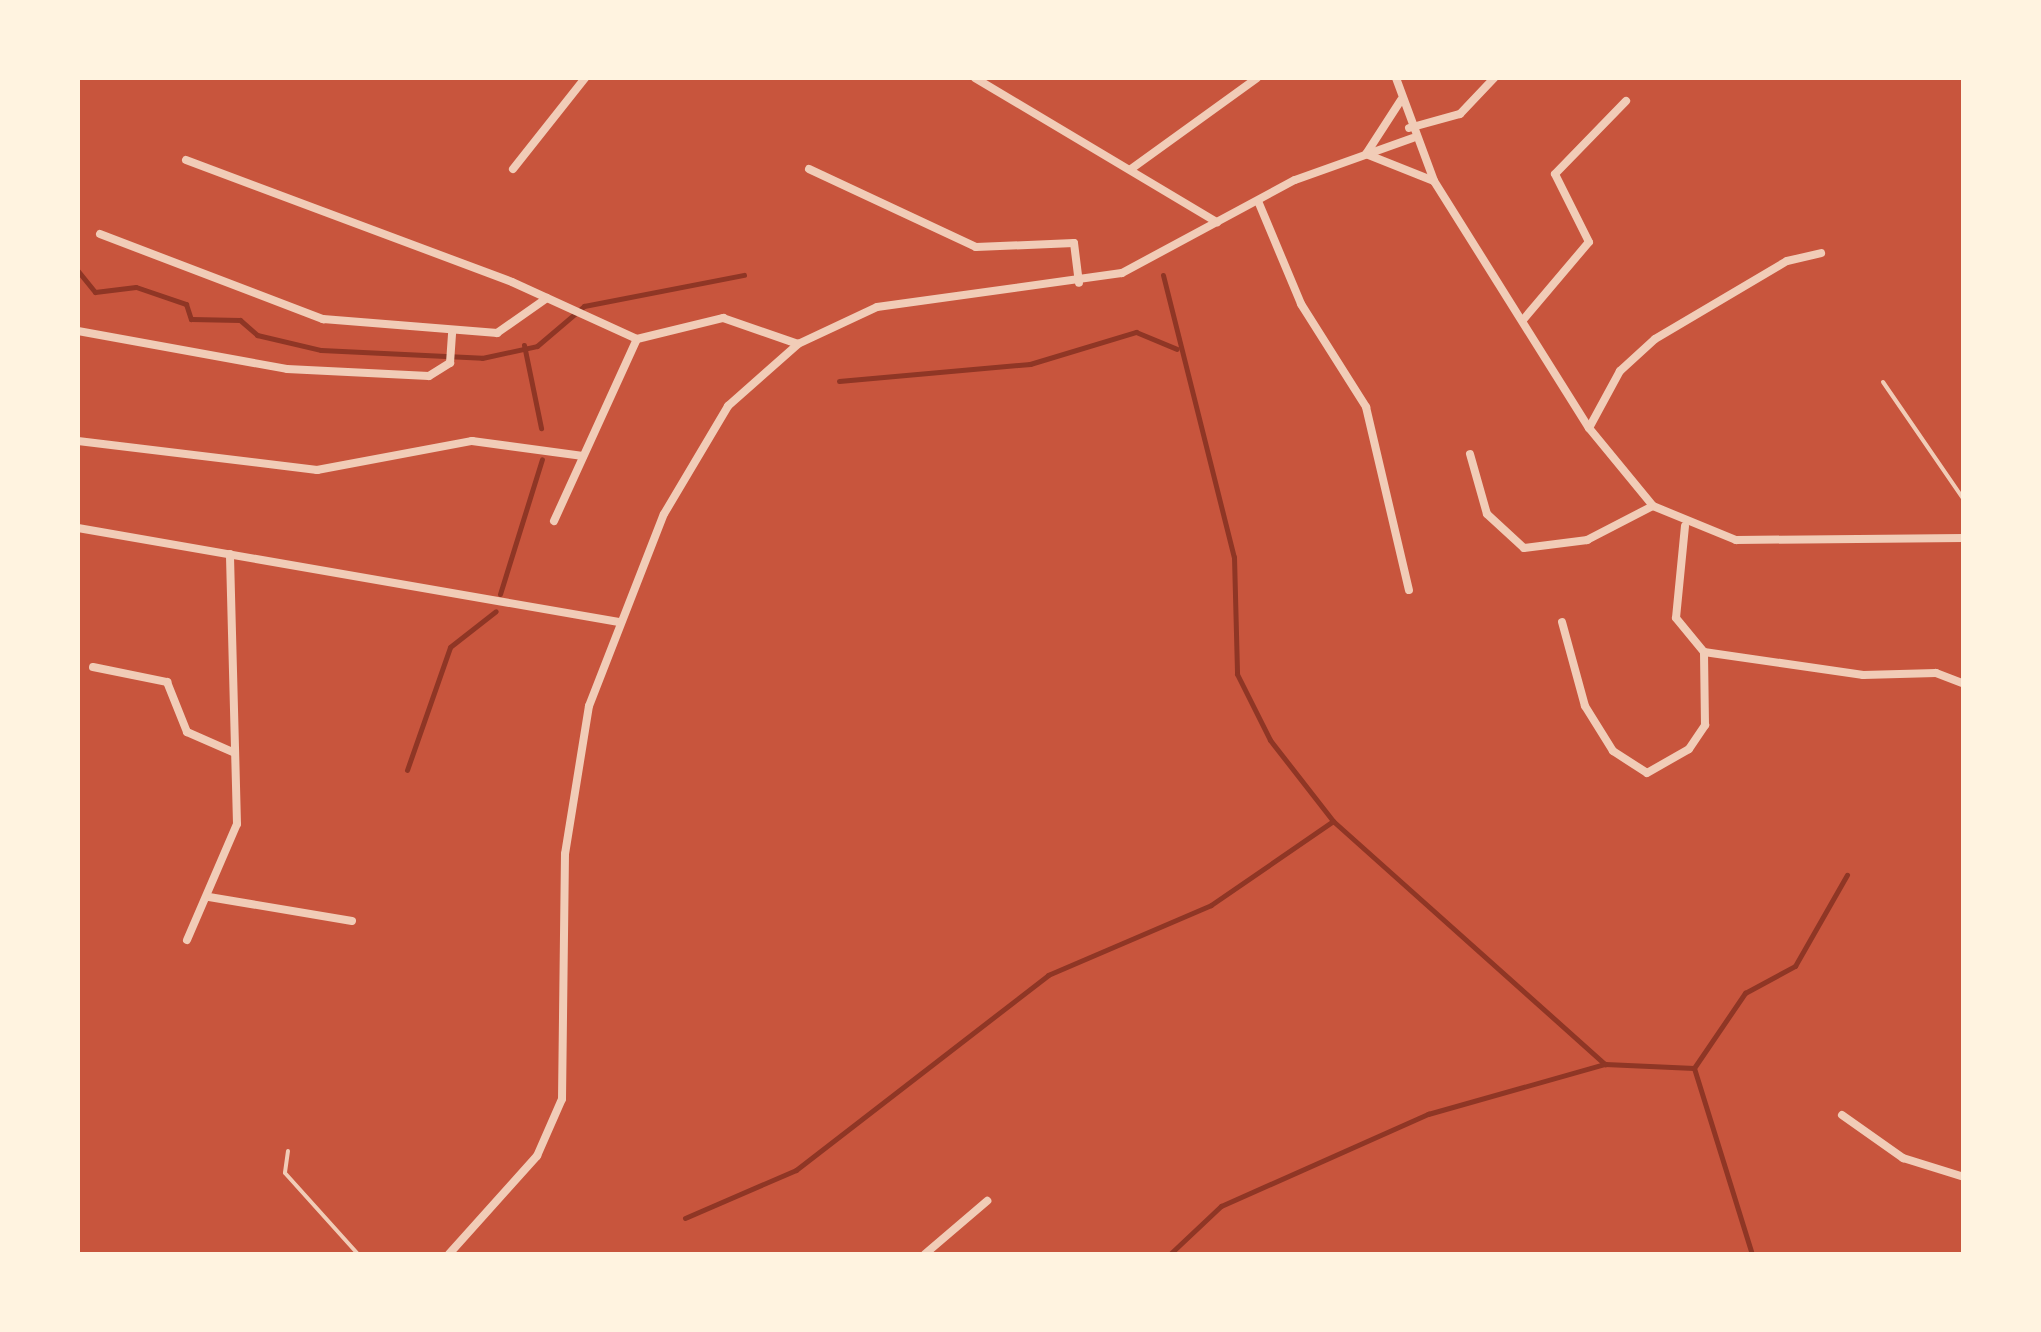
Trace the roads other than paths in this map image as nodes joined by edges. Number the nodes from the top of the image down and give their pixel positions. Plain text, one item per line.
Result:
1 (584, 78) edge
2 (975, 78) edge
3 (1257, 78) edge
4 (1396, 78) edge
5 (1494, 78) edge
6 (1401, 100) junction
7 (1626, 101) dead end
8 (1410, 128) junction
9 (1413, 138) junction
10 (1366, 154) junction
11 (186, 160) dead end
12 (513, 169) dead end
13 (809, 169) dead end
14 (1130, 169) junction
15 (1434, 181) junction
16 (1258, 201) junction
17 (1217, 222) junction
18 (100, 234) dead end
19 (1821, 253) dead end
20 (1079, 282) junction
21 (547, 298) junction
22 (1524, 320) junction
23 (78, 331) edge
24 (452, 331) junction
25 (637, 340) junction
26 (798, 344) junction
27 (1883, 382) dead end
28 (1589, 428) junction
29 (78, 442) edge
30 (1470, 454) dead end
31 (584, 456) junction
32 (1964, 500) edge
33 (1653, 506) junction
34 (554, 521) dead end
35 (1685, 526) junction
36 (78, 528) edge
37 (1964, 538) edge
38 (230, 554) junction
39 (1410, 590) dead end
40 (619, 622) junction
41 (1562, 622) dead end
42 (1704, 652) junction
43 (93, 667) dead end
44 (1964, 684) edge
45 (235, 753) junction
46 (209, 898) junction
47 (352, 921) dead end
48 (187, 940) dead end
49 (1842, 1115) dead end
50 (288, 1151) dead end
51 (1964, 1177) edge
52 (988, 1201) dead end
53 (358, 1254) edge
54 (449, 1254) edge
55 (925, 1254) edge

1 - 12 street
2 - 14 street
3 - 14 street
4 - 6 street
5 - 8 street
6 - 8 street
6 - 10 street
7 - 22 street
8 - 9 street
9 - 10 street
9 - 15 street
10 - 15 street
10 - 16 street
11 - 21 street
13 - 20 street
14 - 17 street
15 - 22 street
16 - 17 street
16 - 39 street
17 - 20 street
18 - 24 street
19 - 28 street
20 - 26 street
21 - 24 street
21 - 25 street
22 - 28 street
23 - 24 street
25 - 26 street
25 - 31 street
26 - 40 street
27 - 32 lane
28 - 33 street
29 - 31 street
30 - 33 street
31 - 34 street
33 - 35 street
35 - 37 street
35 - 42 street
36 - 38 street
38 - 40 street
38 - 45 street
40 - 54 street
41 - 42 street
42 - 44 street
43 - 45 street
45 - 46 street
46 - 47 street
46 - 48 street
49 - 51 street
50 - 53 lane
52 - 55 street

